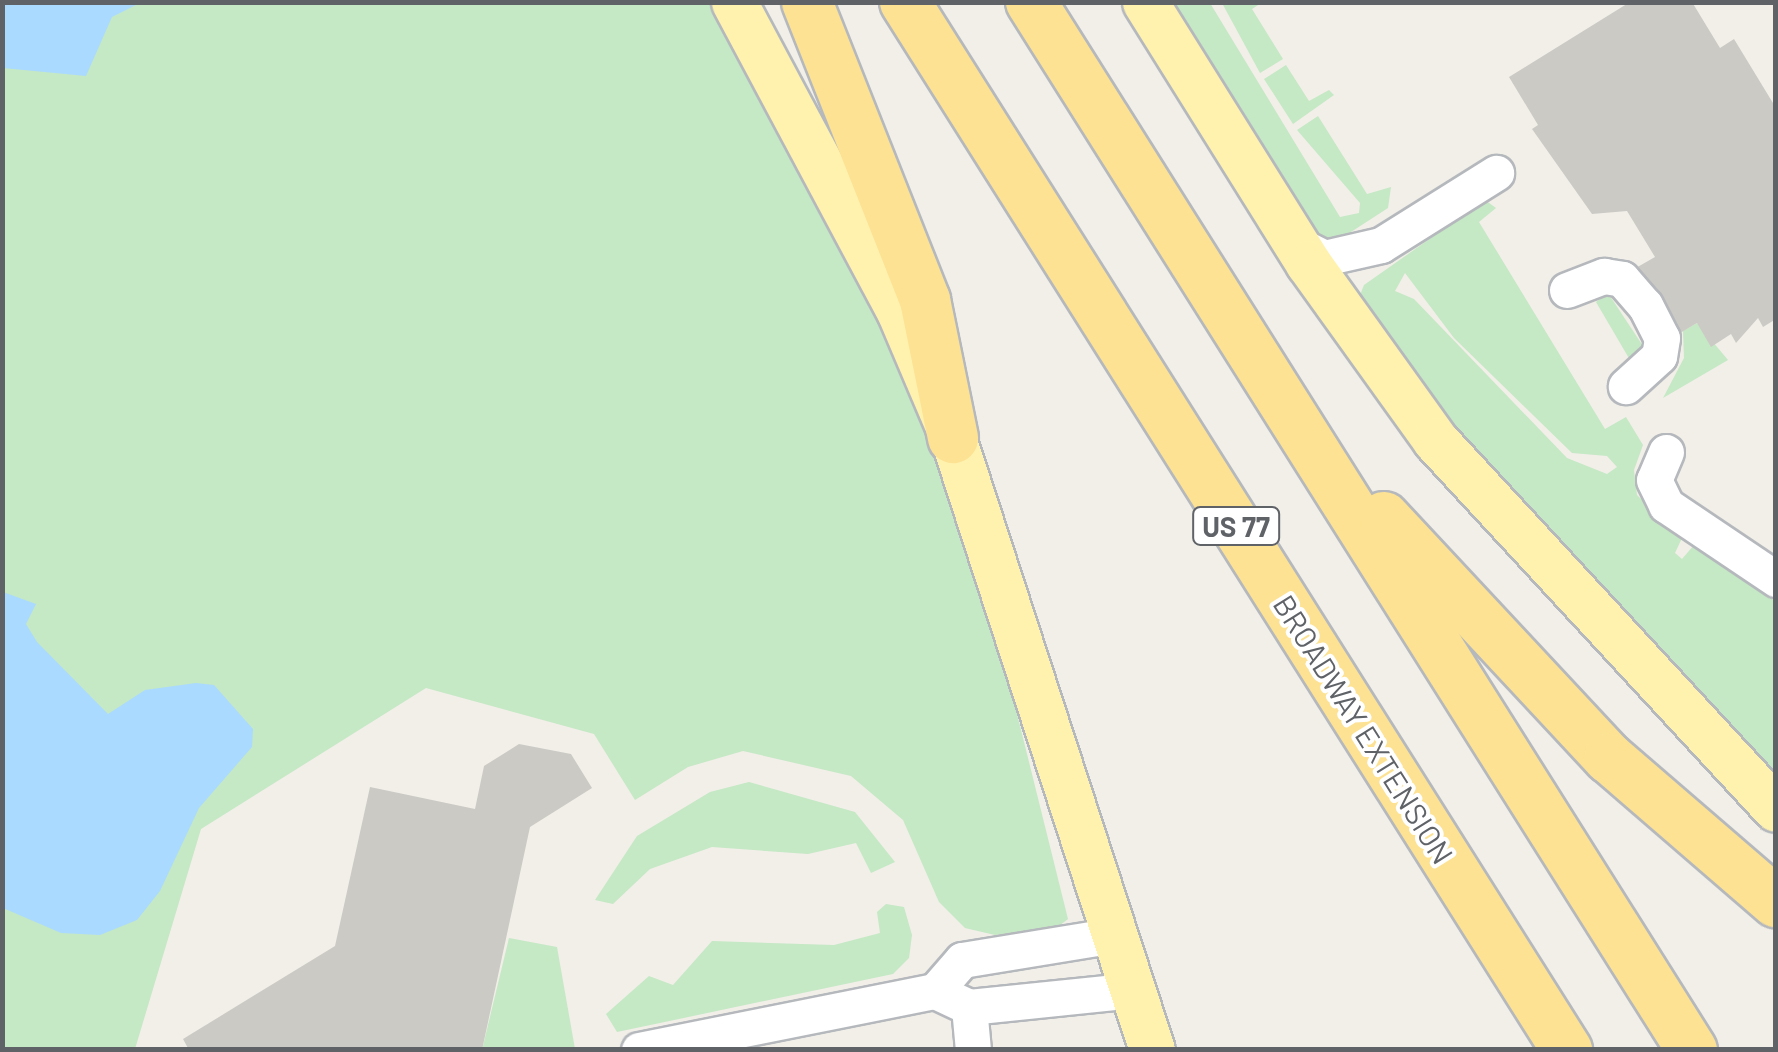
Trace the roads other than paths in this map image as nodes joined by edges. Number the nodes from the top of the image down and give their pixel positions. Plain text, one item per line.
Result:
1 (734, 2) edge
2 (807, 2) edge
3 (906, 2) edge
4 (1031, 2) edge
5 (1145, 2) edge
6 (1496, 174) dead end
7 (1296, 244) junction
8 (1381, 245) junction
9 (1566, 290) dead end
10 (1346, 318) junction
11 (1626, 386) dead end
12 (1297, 421) junction
13 (953, 438) junction
14 (1666, 452) dead end
15 (1776, 579) edge
16 (1776, 809) edge
17 (1776, 902) edge
18 (1115, 935) junction
19 (1133, 990) junction
20 (935, 991) junction
21 (969, 1007) junction
22 (639, 1050) edge
23 (973, 1050) edge
24 (1152, 1050) edge
25 (1567, 1050) edge
26 (1692, 1050) edge

1 - 13 main road
2 - 13 highway
3 - 25 highway, BROADWAY EXTENSION / US 77
4 - 12 highway
5 - 7 main road
6 - 8 street
7 - 8 street
7 - 10 main road
8 - 10 street
9 - 11 street
10 - 16 main road
12 - 17 highway
12 - 26 highway
13 - 18 main road
14 - 15 street
18 - 19 main road
18 - 20 street
19 - 21 street
19 - 24 main road
20 - 21 street
20 - 22 street
21 - 23 street

